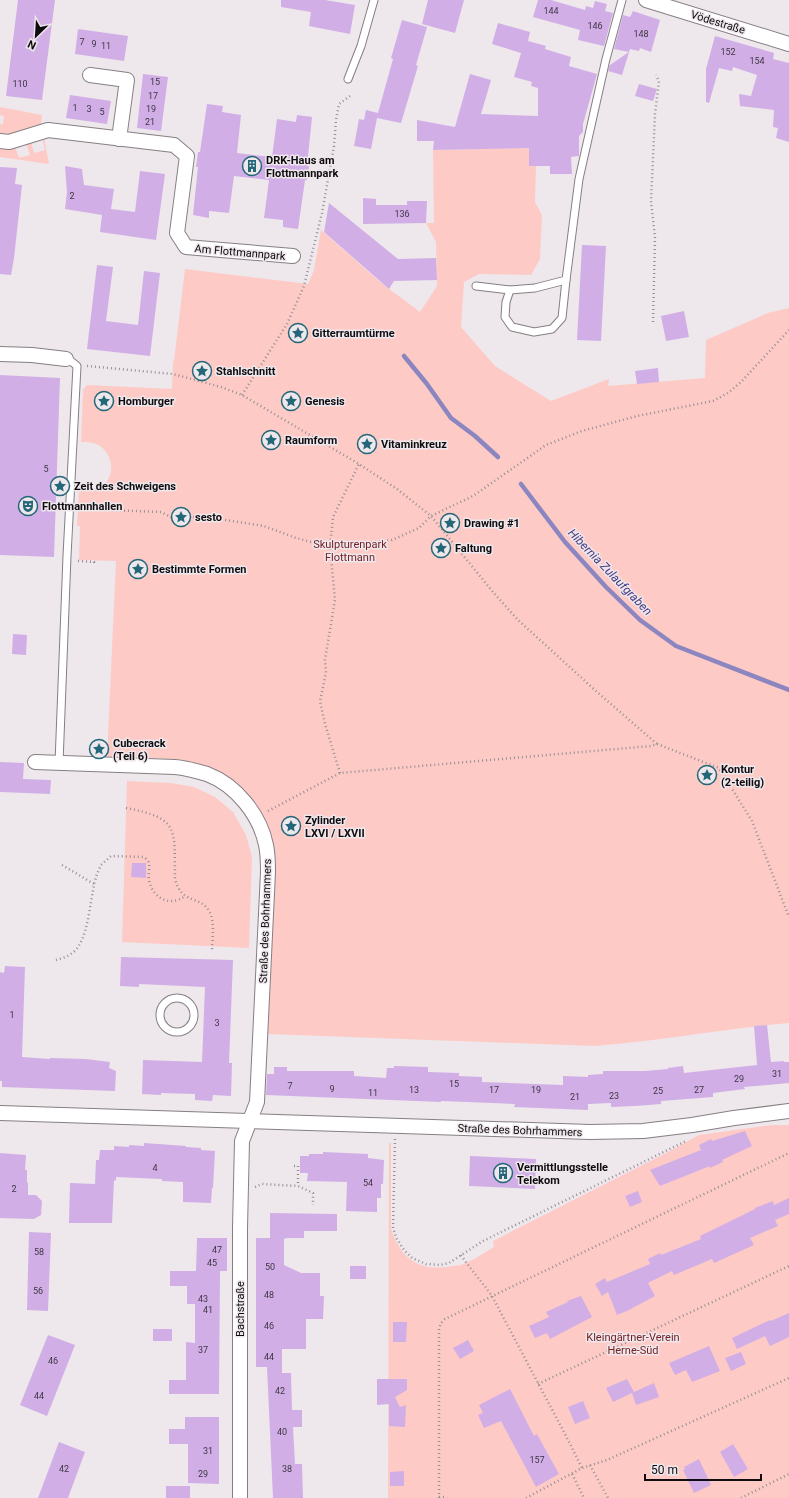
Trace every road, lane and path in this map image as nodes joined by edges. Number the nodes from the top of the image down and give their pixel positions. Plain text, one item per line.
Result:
1 (374, 0) edge
2 (622, 0) edge
3 (646, 0) edge
4 (789, 44) edge
5 (90, 75) dead end
6 (656, 75) dead end
7 (348, 79) dead end
8 (119, 139) junction
9 (0, 141) edge
10 (293, 256) dead end
11 (566, 280) junction
12 (476, 286) dead end
13 (510, 290) junction
14 (653, 322) dead end
15 (789, 330) edge
16 (0, 354) edge
17 (71, 362) junction
18 (359, 464) junction
19 (70, 509) junction
20 (432, 516) junction
21 (330, 547) junction
22 (68, 560) junction
23 (94, 566) dead end
24 (657, 744) junction
25 (35, 762) dead end
26 (59, 763) junction
27 (340, 773) junction
28 (126, 808) dead end
29 (256, 817) junction
30 (62, 865) dead end
31 (94, 884) junction
32 (185, 896) junction
33 (789, 917) edge
34 (212, 951) dead end
35 (56, 960) dead end
36 (181, 1032) joint
37 (789, 1111) edge
38 (0, 1113) edge
39 (250, 1121) junction
40 (692, 1125) junction
41 (395, 1126) junction
42 (789, 1153) edge
43 (294, 1166) dead end
44 (298, 1186) junction
45 (241, 1188) junction
46 (313, 1205) dead end
47 (461, 1255) junction
48 (789, 1266) edge
49 (492, 1296) junction
50 (789, 1378) edge
51 (538, 1384) junction
52 (590, 1465) junction
53 (582, 1468) junction
54 (572, 1474) junction
55 (789, 1474) edge
56 (439, 1497) edge
57 (240, 1498) edge
58 (447, 1498) edge
59 (526, 1498) edge
60 (584, 1498) edge
61 (608, 1498) edge
62 (741, 1498) edge

1 - 7 lane
2 - 11 lane
3 - 4 street, Vödestraße
5 - 8 street
6 - 14 path
8 - 9 street, Am Flottmannpark
8 - 10 street, Am Flottmannpark
11 - 13 lane
11 - 13 lane
12 - 13 lane
15 - 20 path
16 - 17 street
17 - 18 path
17 - 19 lane
18 - 20 path
18 - 21 path
19 - 21 path
19 - 22 lane
20 - 21 path
20 - 24 path
21 - 27 path
22 - 23 path
22 - 26 lane
24 - 27 path
24 - 33 path
25 - 26 street, Straße des Bohrhammers
26 - 29 street, Straße des Bohrhammers
27 - 29 path
28 - 32 path
29 - 39 street, Straße des Bohrhammers
30 - 31 path
31 - 32 path
31 - 35 path
32 - 34 path
36 - 36 lane
37 - 40 street, Straße des Bohrhammers
38 - 39 street, Straße des Bohrhammers
39 - 41 street, Straße des Bohrhammers
39 - 45 street, Bachstraße
40 - 41 street, Straße des Bohrhammers
40 - 47 path
41 - 47 path
42 - 49 path
43 - 44 path
44 - 45 path
44 - 46 path
45 - 57 street, Bachstraße
47 - 49 path
48 - 51 path
49 - 51 path
49 - 56 path
50 - 52 path
51 - 53 path
52 - 53 path
52 - 61 path
53 - 54 path
54 - 59 path
54 - 60 path
55 - 62 path
56 - 58 path

